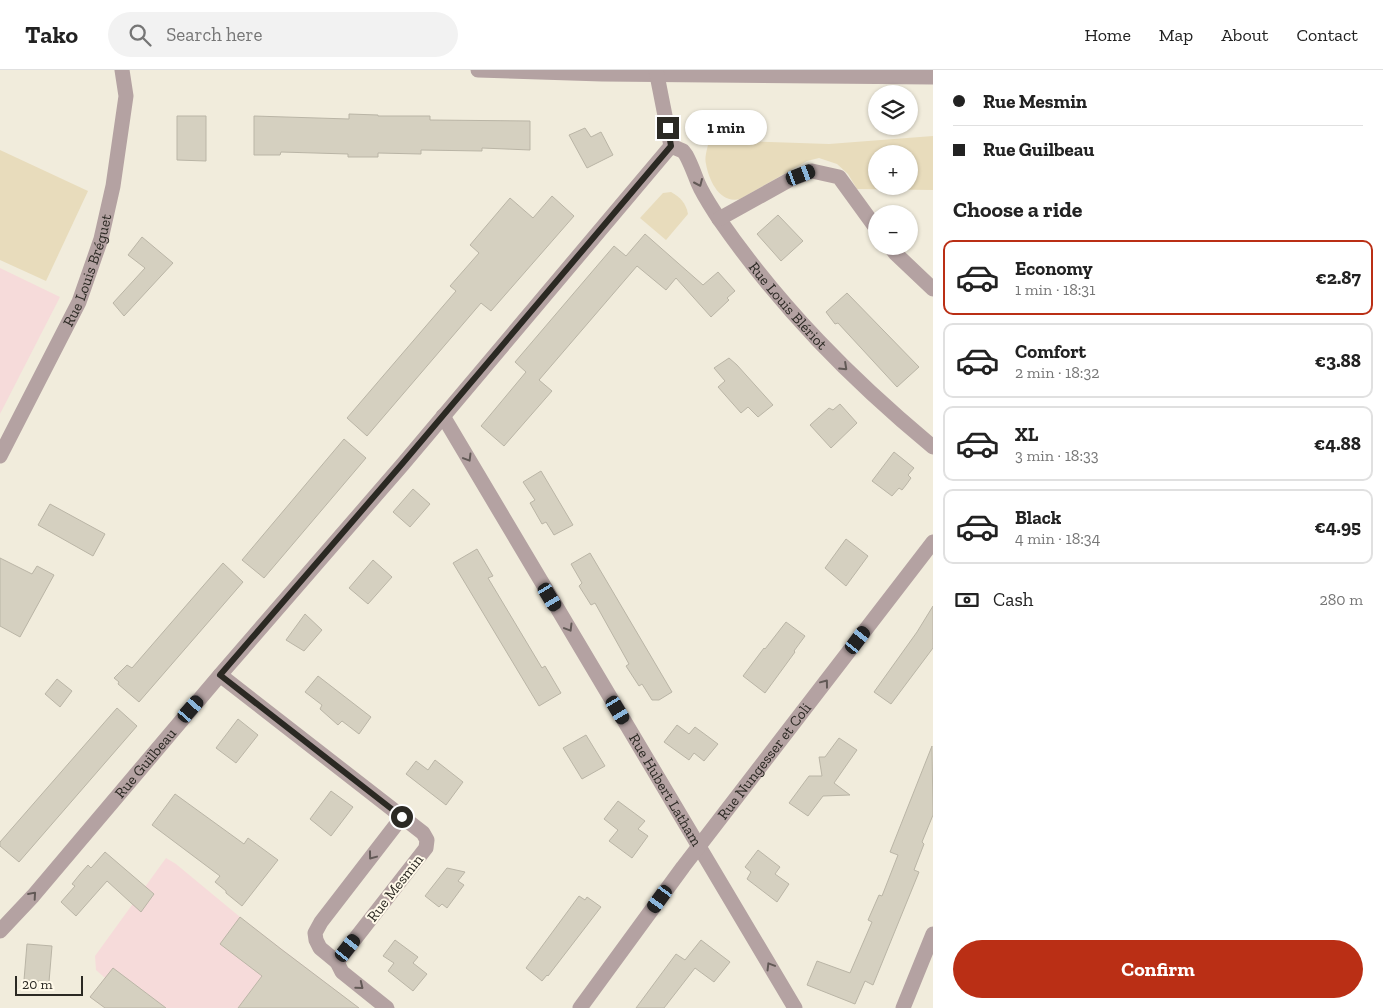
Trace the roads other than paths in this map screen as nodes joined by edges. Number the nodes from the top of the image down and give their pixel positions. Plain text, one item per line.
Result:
1 (122, 70) edge
2 (478, 70) edge
3 (656, 72) edge
4 (933, 77) edge
5 (671, 146) junction
6 (868, 217) edge
7 (719, 219) junction
8 (897, 255) edge
9 (933, 289) edge
10 (443, 416) junction
11 (933, 446) edge
12 (0, 456) edge
13 (933, 542) edge
14 (220, 675) junction
15 (402, 817) junction
16 (700, 847) junction
17 (0, 931) edge
18 (933, 934) edge
19 (337, 962) junction
20 (387, 1008) edge
21 (580, 1008) edge
22 (795, 1008) edge
23 (903, 1008) edge

1 - 12 street, Rue Louis Bréguet
2 - 3 street
3 - 4 street
3 - 5 street
5 -> 7 street, Rue Louis Blériot
5 - 10 street, Rue Guilbeau
6 - 7 street
7 -> 11 street, Rue Louis Blériot
8 - 9 street
10 - 14 street, Rue Guilbeau
10 -> 16 street, Rue Hubert Latham
16 -> 13 street, Rue Nungesser et Coli
14 - 15 street, Rue Mesmin
17 -> 14 street, Rue Guilbeau
15 -> 19 street
15 - 19 street, Rue Mesmin
16 - 21 street, Rue Nungesser et Coli
22 -> 16 street, Rue Hubert Latham
18 - 23 street
19 -> 20 street

